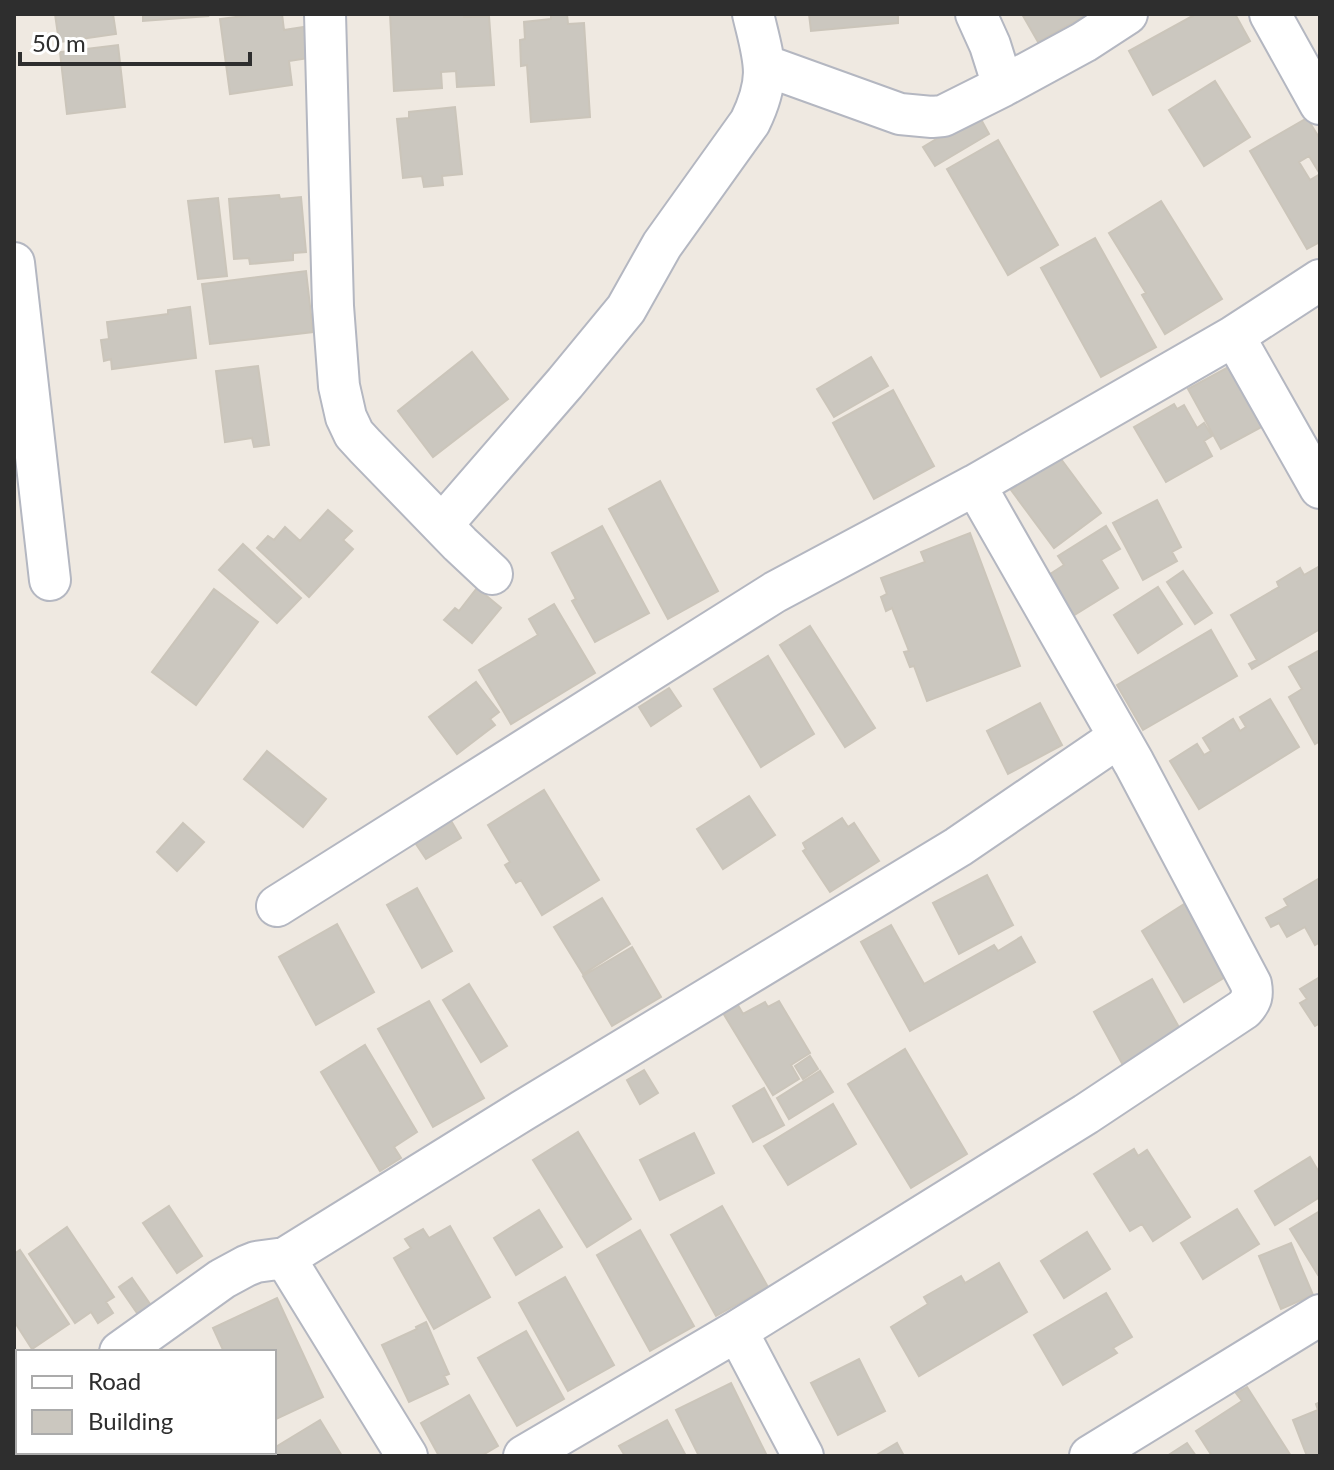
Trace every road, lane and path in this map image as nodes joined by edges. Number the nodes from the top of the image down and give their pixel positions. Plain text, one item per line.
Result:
1 (325, 14) edge
2 (753, 14) edge
3 (976, 14) edge
4 (1127, 14) edge
5 (1270, 14) edge
6 (764, 65) junction
7 (1003, 86) junction
8 (1320, 104) edge
9 (14, 263) edge
10 (1320, 280) edge
11 (1234, 336) junction
12 (975, 485) junction
13 (1320, 488) edge
14 (442, 525) junction
15 (492, 574) dead end
16 (50, 580) dead end
17 (1119, 737) junction
18 (277, 906) dead end
19 (285, 1258) junction
20 (1320, 1315) edge
21 (737, 1331) junction
22 (123, 1350) edge
23 (407, 1456) edge
24 (524, 1456) edge
25 (803, 1456) edge
26 (1090, 1456) edge

1 - 14 street
2 - 6 street
3 - 7 street
4 - 7 street
5 - 8 street
6 - 7 street
6 - 14 street
9 - 16 street
10 - 11 street
11 - 12 street
11 - 13 street
12 - 17 street
12 - 18 street
14 - 15 street
17 - 19 street
17 - 21 street
19 - 22 street
19 - 23 street
20 - 26 street
21 - 24 street
21 - 25 street

